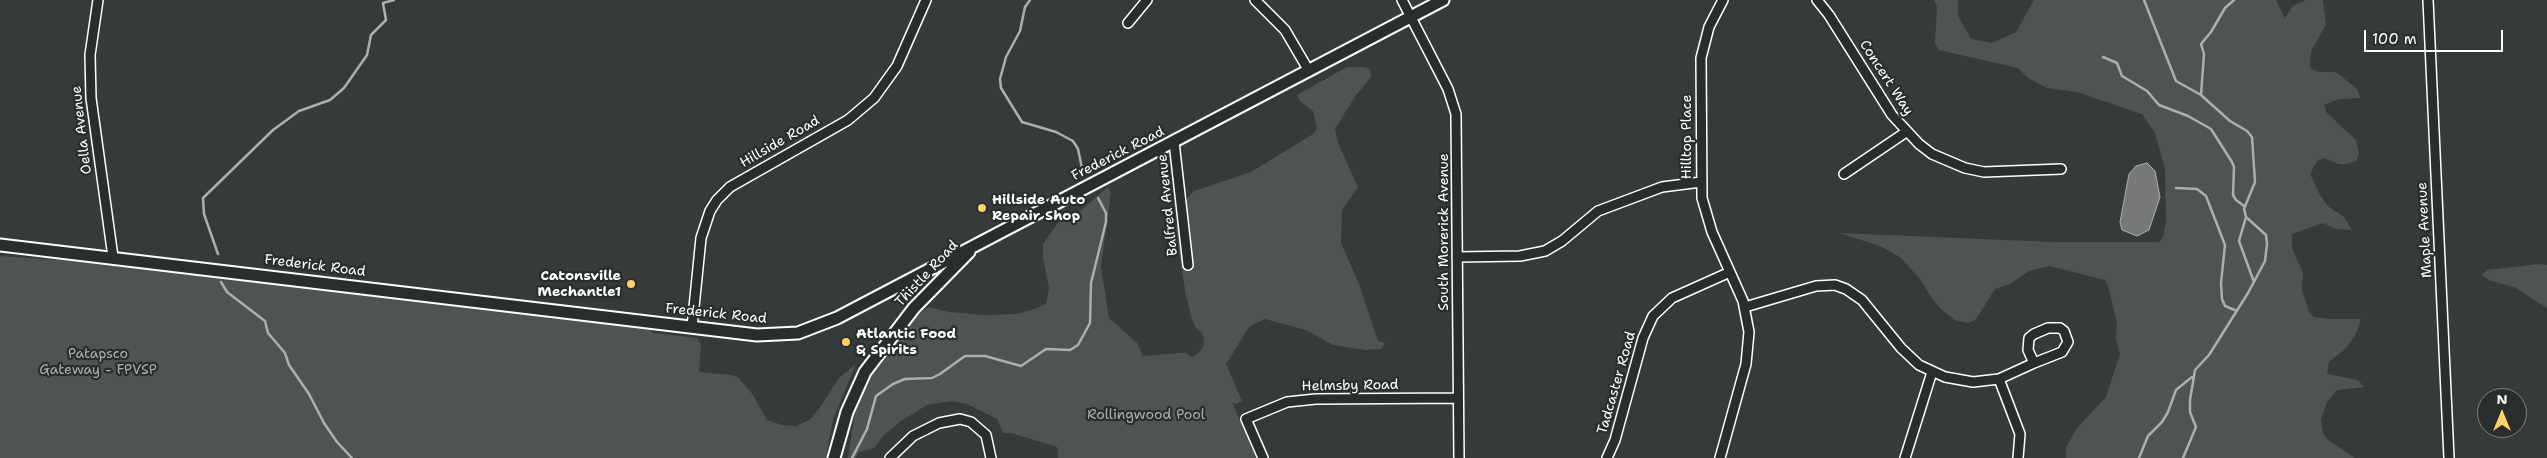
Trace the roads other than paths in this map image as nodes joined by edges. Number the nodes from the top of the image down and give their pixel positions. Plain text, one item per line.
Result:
1 (98, 0) edge
2 (926, 0) edge
3 (1147, 0) edge
4 (1255, 0) edge
5 (1402, 0) edge
6 (1443, 0) edge
7 (1723, 0) edge
8 (1817, 0) edge
9 (2428, 0) edge
10 (1412, 17) junction
11 (1128, 23) dead end
12 (1309, 71) junction
13 (1906, 132) junction
14 (1174, 142) junction
15 (2061, 169) dead end
16 (1844, 174) dead end
17 (1701, 182) junction
18 (977, 244) junction
19 (0, 245) edge
20 (1458, 257) junction
21 (113, 258) junction
22 (1188, 266) dead end
23 (1730, 272) junction
24 (1744, 307) junction
25 (692, 327) junction
26 (2034, 363) junction
27 (1932, 372) junction
28 (1999, 379) junction
29 (1458, 398) junction
30 (834, 458) edge
31 (890, 458) edge
32 (990, 458) edge
33 (1264, 458) edge
34 (1459, 458) edge
35 (1608, 458) edge
36 (1720, 458) edge
37 (1905, 458) edge
38 (2018, 458) edge
39 (2449, 458) edge

1 - 21 street, Oella Avenue
2 - 25 street, Hillside Road
3 - 11 street
4 - 12 street
5 - 10 street, South Morerick Avenue
6 - 10 main road, Frederick Road
7 - 17 street, Hilltop Place
8 - 13 street, Concert Way
9 - 39 street, Maple Avenue
10 - 12 main road, Frederick Road
10 - 20 street, South Morerick Avenue
12 - 14 main road, Frederick Road
13 - 15 street, Concert Way
13 - 16 street
14 - 18 main road, Frederick Road
14 - 22 street, Balfred Avenue
17 - 20 street
17 - 23 street, Hilltop Place
18 - 25 main road, Frederick Road
18 - 30 main road, Thistle Road
19 - 21 main road, Frederick Road
20 - 29 street, South Morerick Avenue
21 - 25 main road, Frederick Road
23 - 24 street, Hilltop Place
23 - 35 street, Tadcaster Road
24 - 27 street
24 - 36 street, Hilltop Place
26 - 26 street
26 - 28 street
27 - 28 street
27 - 37 street
28 - 38 street
29 - 33 street, Helmsby Road
29 - 34 street, South Morerick Avenue
31 - 32 street

